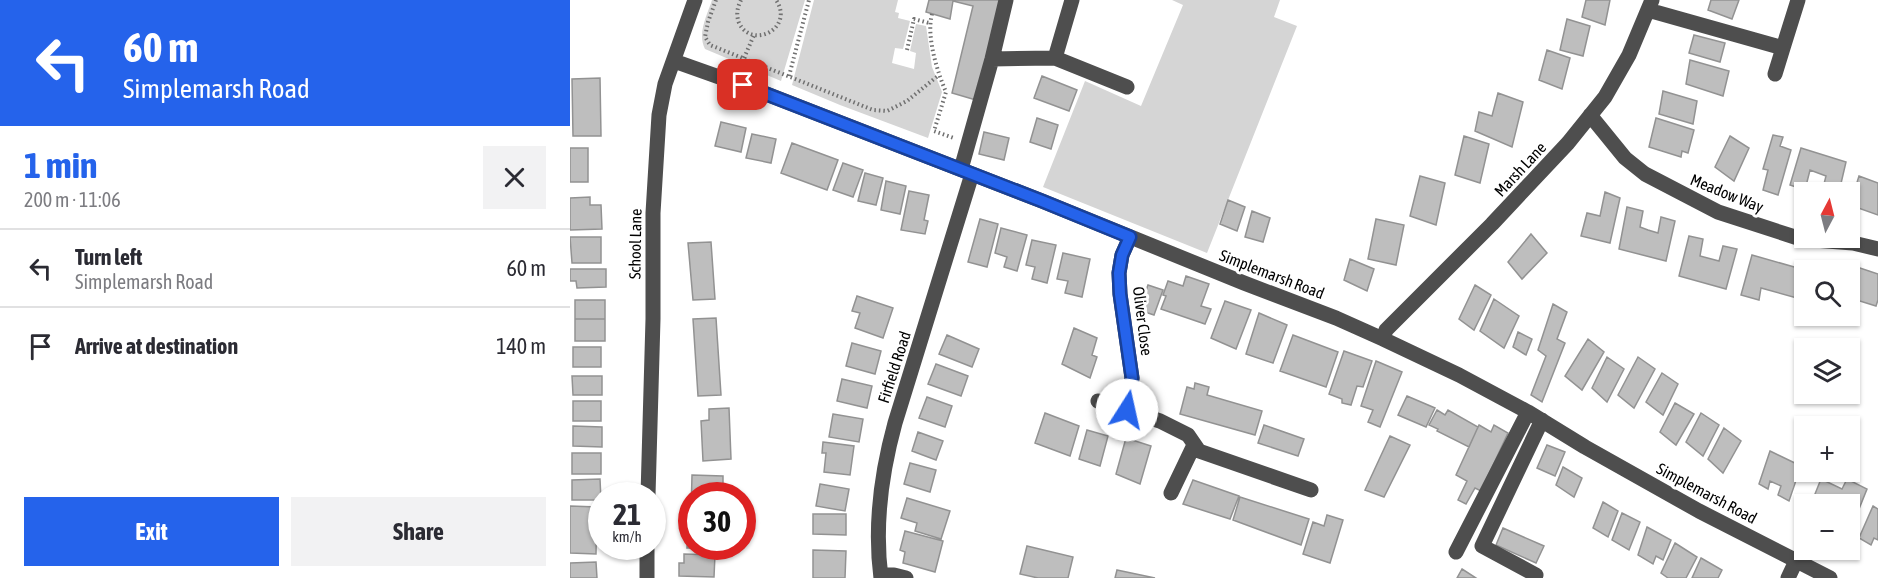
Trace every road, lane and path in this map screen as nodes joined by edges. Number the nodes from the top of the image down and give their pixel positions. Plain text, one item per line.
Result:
1 (695, 0) edge
2 (716, 0) edge
3 (741, 0) edge
4 (776, 0) edge
5 (809, 0) edge
6 (1006, 0) edge
7 (1072, 0) edge
8 (1798, 0) edge
9 (1650, 5) edge
10 (932, 14) dead end
11 (929, 22) junction
12 (754, 35) junction
13 (1783, 48) junction
14 (907, 51) dead end
15 (744, 58) junction
16 (1055, 58) junction
17 (992, 59) junction
18 (674, 61) junction
19 (1775, 74) dead end
20 (939, 75) junction
21 (789, 76) junction
22 (1126, 87) dead end
23 (1590, 116) junction
24 (969, 143) junction
25 (966, 171) junction
26 (1130, 237) junction
27 (1878, 249) edge
28 (1383, 339) junction
29 (1098, 401) dead end
30 (1127, 410) junction
31 (1528, 412) junction
32 (1542, 420) junction
33 (1194, 445) junction
34 (648, 482) edge
35 (1311, 489) dead end
36 (1171, 493) dead end
37 (1456, 552) dead end
38 (647, 560) edge
39 (1796, 561) junction
40 (1536, 575) dead end
41 (881, 577) edge
42 (647, 578) edge
43 (906, 578) edge
44 (1788, 578) edge
45 (1830, 578) edge

1 - 18 street, School Lane
2 - 15 path
3 - 12 path
4 - 12 path
5 - 21 path
6 - 17 street, Firfield Road
7 - 16 street
8 - 13 street
9 - 13 street
9 - 23 street, Marsh Lane
10 - 11 path
11 - 14 path
11 - 20 path
12 - 15 path
13 - 19 street
15 - 21 path
16 - 17 street
16 - 22 street
17 - 24 street, Firfield Road
18 - 25 street, Simplemarsh Road
18 - 34 street, School Lane
20 - 21 path
20 - 24 path
23 - 27 street, Meadow Way
23 - 28 street, Marsh Lane
24 - 25 street, Firfield Road
25 - 26 street, Simplemarsh Road
25 - 41 street, Firfield Road
26 - 28 street, Simplemarsh Road
26 - 30 street, Oliver Close
28 - 31 street, Simplemarsh Road
29 - 30 street
30 - 33 street
31 - 32 street, Simplemarsh Road
31 - 37 street
32 - 39 street, Simplemarsh Road
32 - 40 street
33 - 35 street
33 - 36 street
38 - 42 street
39 - 44 street
39 - 45 street, Simplemarsh Road
41 - 43 street

